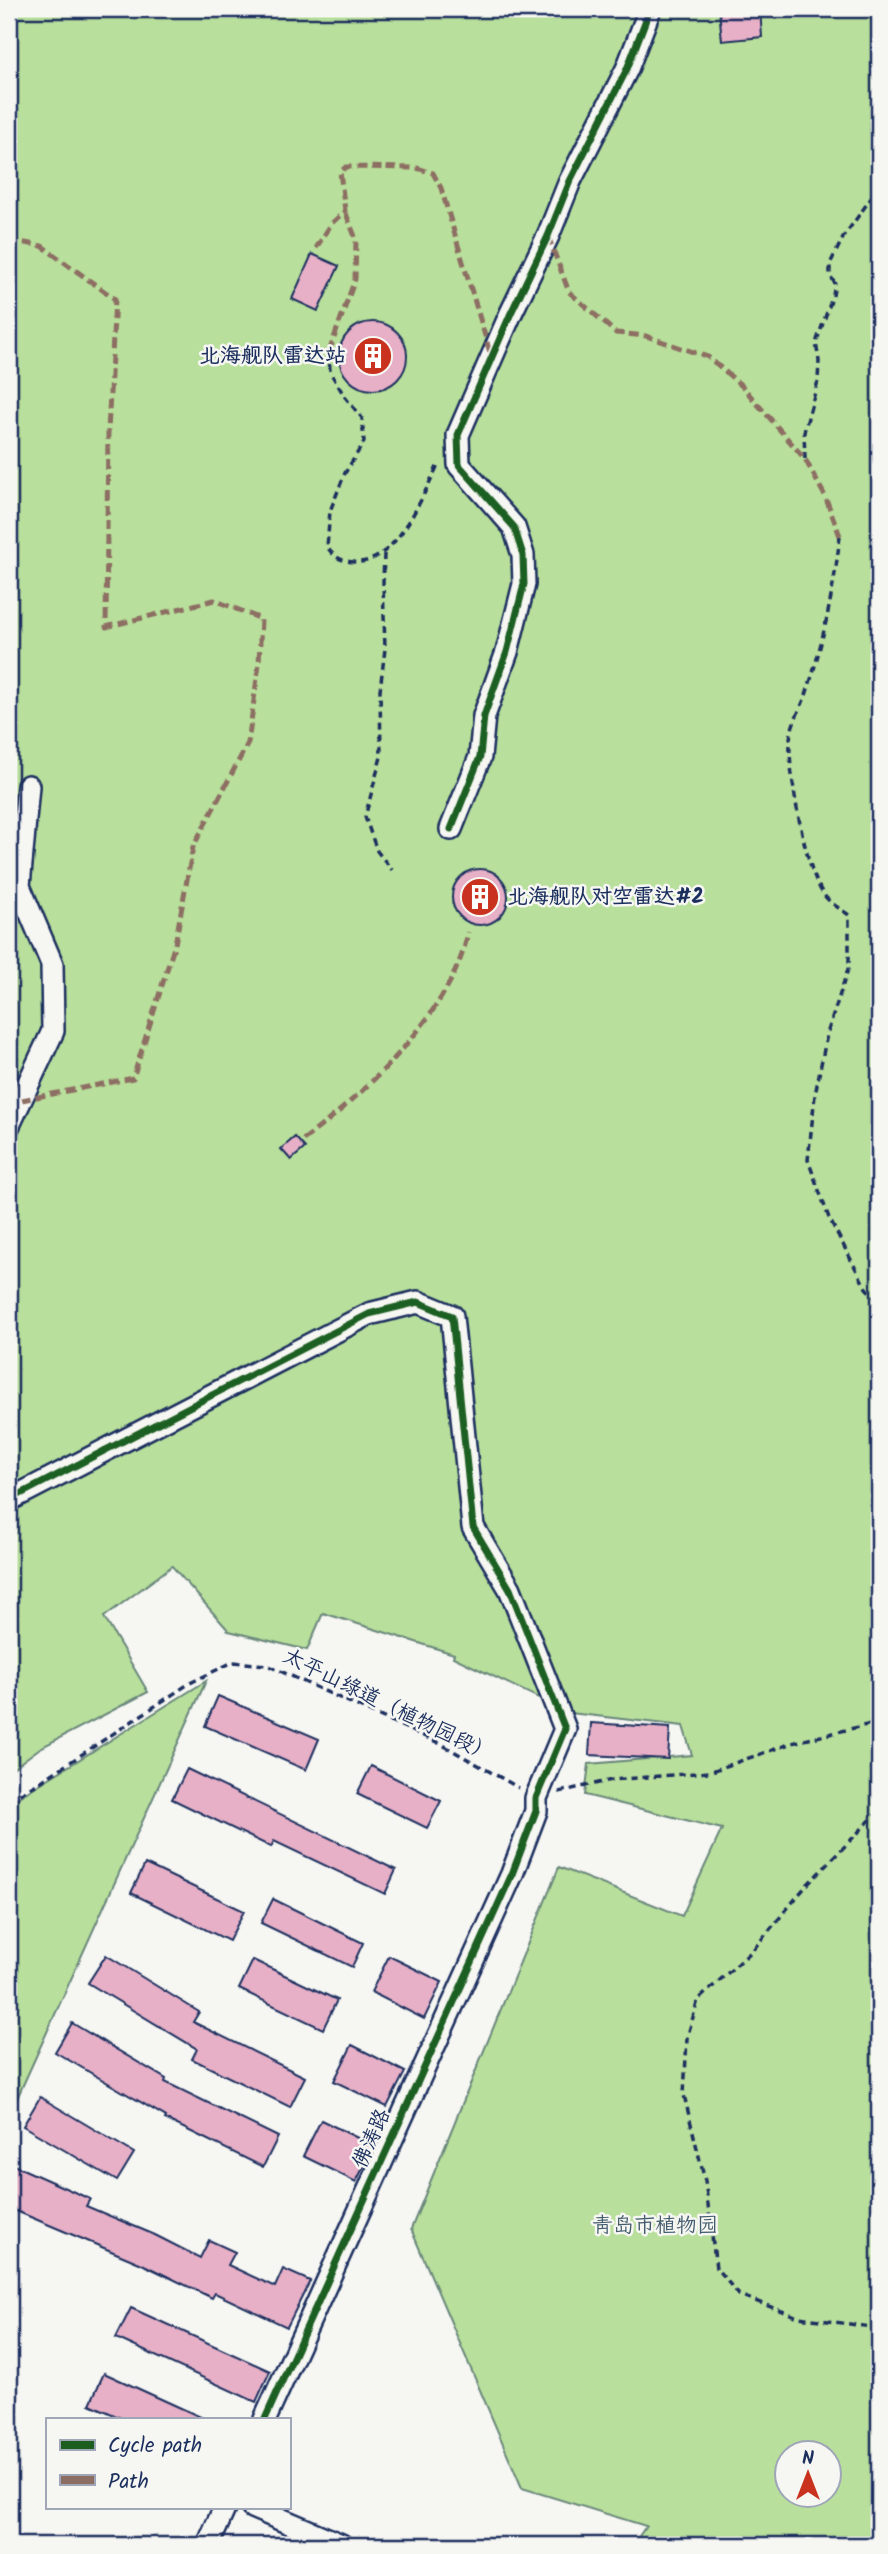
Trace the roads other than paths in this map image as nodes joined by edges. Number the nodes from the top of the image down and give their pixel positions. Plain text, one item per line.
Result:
1 (650, 9) edge
2 (28, 786) dead end
3 (452, 828) dead end
4 (9, 1125) edge
5 (9, 1500) edge
6 (265, 2418) edge
7 (225, 2508) edge
8 (255, 2508) edge
9 (208, 2545) edge
10 (341, 2545) edge

1 - 3 street
2 - 4 street
5 - 6 street, 佛涛路
7 - 9 street
8 - 10 street

